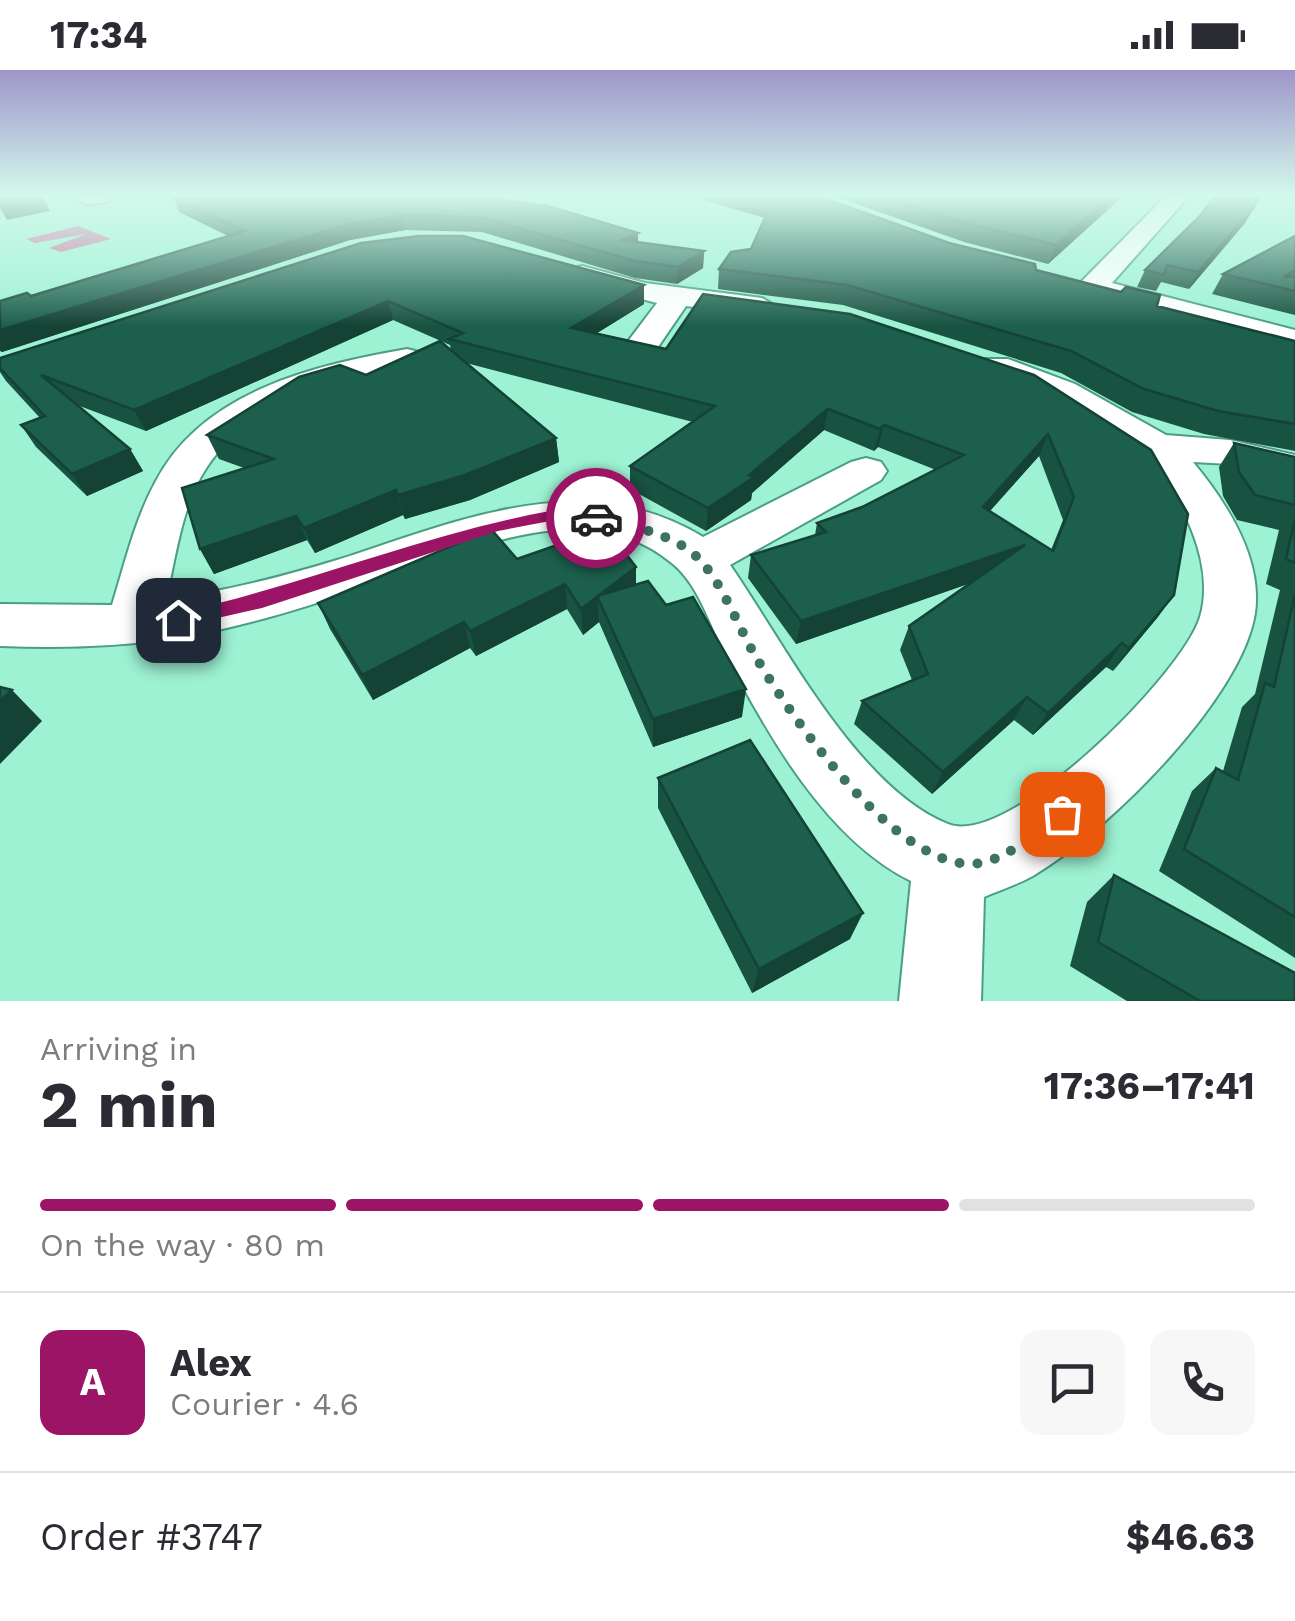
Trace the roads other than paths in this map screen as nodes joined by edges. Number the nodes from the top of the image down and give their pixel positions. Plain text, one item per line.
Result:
1 (1131, 239) edge
2 (556, 266) edge
3 (677, 297) junction
4 (787, 310) edge
5 (646, 340) edge
6 (1295, 340) edge
7 (968, 356) edge
8 (407, 359) edge
9 (1157, 447) junction
10 (1295, 468) edge
11 (866, 471) dead end
12 (700, 560) junction
13 (0, 625) edge
14 (132, 627) junction
15 (948, 861) junction
16 (940, 1001) edge

1 - 6 street
2 - 3 street
3 - 4 street
3 - 5 street
7 - 9 street
8 - 14 street
9 - 10 street
9 - 15 street
11 - 12 street
12 - 14 street
12 - 15 street
13 - 14 street
15 - 16 street

